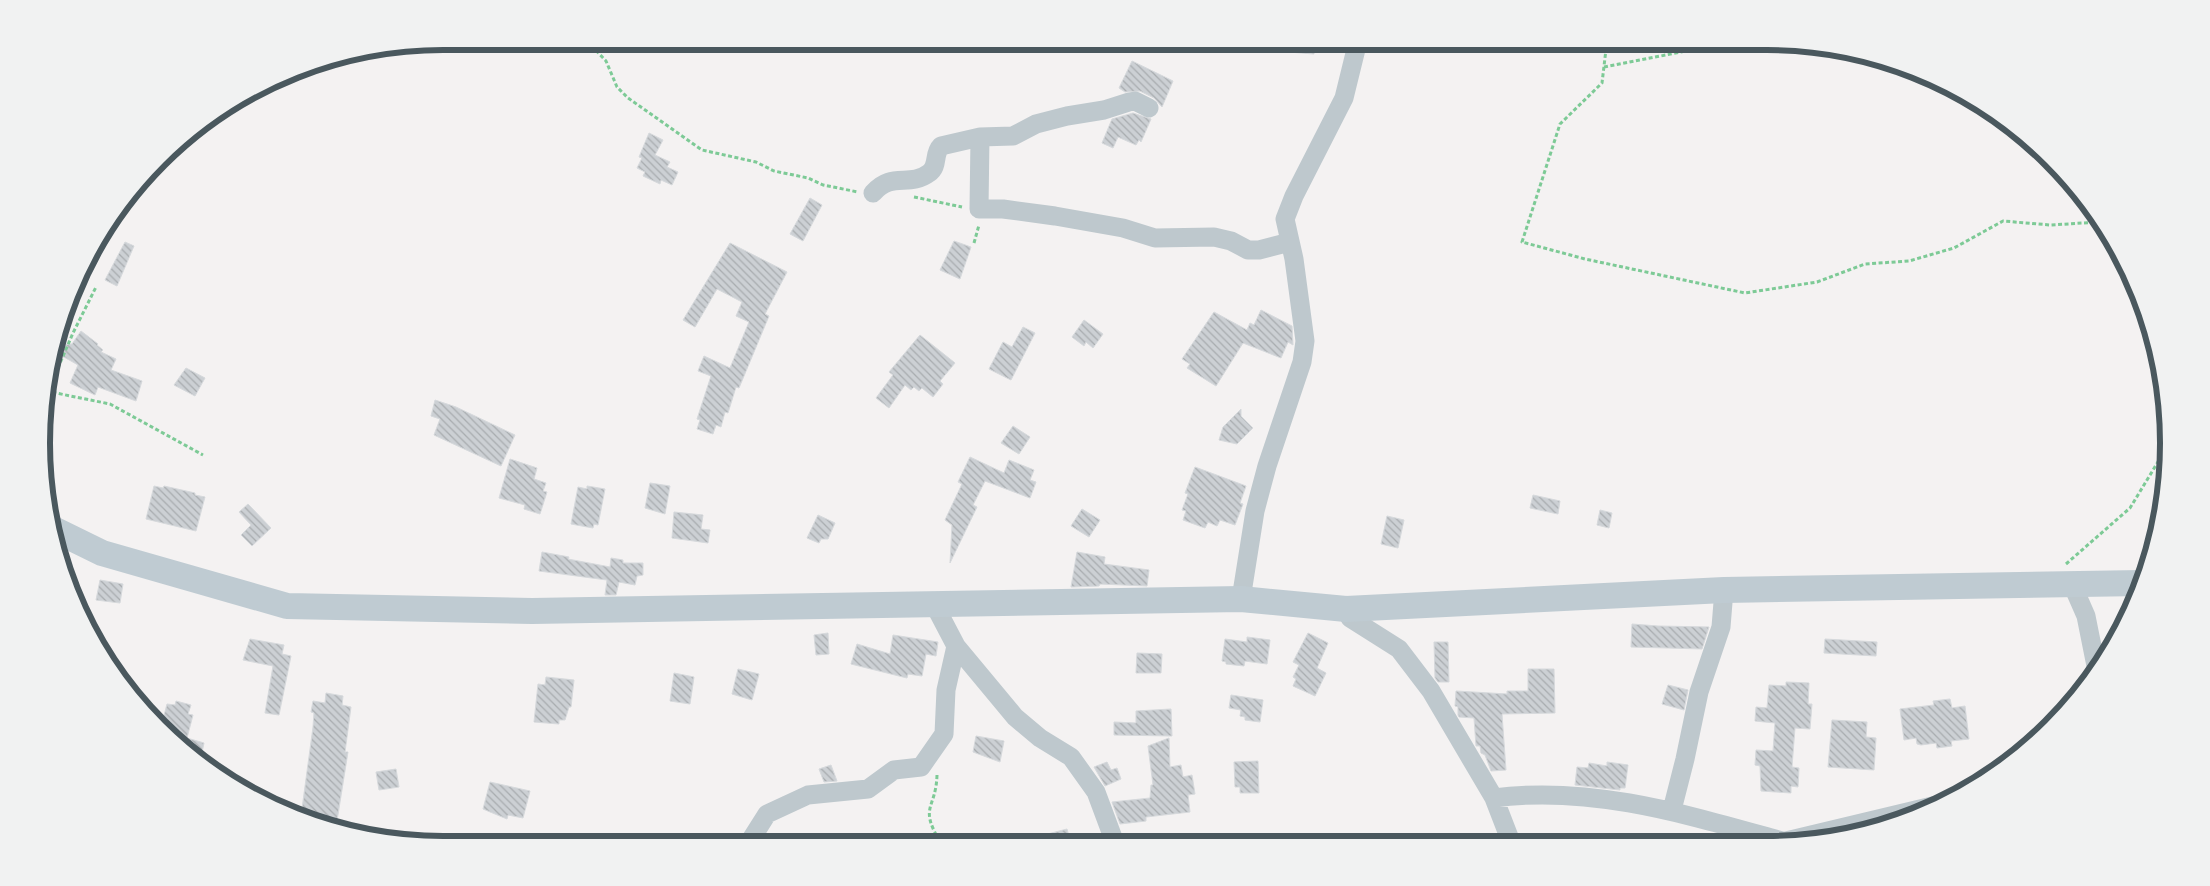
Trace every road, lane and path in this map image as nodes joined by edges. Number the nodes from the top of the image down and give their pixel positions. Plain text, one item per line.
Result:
1 (595, 50) edge
2 (1356, 50) edge
3 (1606, 50) edge
4 (1692, 50) edge
5 (1604, 68) junction
6 (1149, 108) dead end
7 (980, 137) junction
8 (873, 194) joint
9 (912, 197) dead end
10 (978, 209) junction
11 (2092, 222) edge
12 (1290, 242) junction
13 (974, 243) dead end
14 (96, 287) dead end
15 (58, 366) edge
16 (53, 392) edge
17 (203, 455) dead end
18 (2159, 460) edge
19 (61, 533) edge
20 (2134, 583) edge
21 (2072, 584) junction
22 (2044, 585) junction
23 (1724, 590) junction
24 (1241, 599) junction
25 (934, 604) junction
26 (1346, 609) junction
27 (956, 646) junction
28 (2095, 660) edge
29 (935, 747) junction
30 (1494, 798) junction
31 (1672, 810) junction
32 (1890, 816) edge
33 (1818, 833) edge
34 (753, 836) edge
35 (936, 836) edge
36 (1112, 836) edge
37 (1508, 836) edge
38 (1766, 836) edge

1 - 8 path
2 - 12 street
3 - 5 path
4 - 5 path
5 - 11 path
6 - 7 street
7 - 8 street
7 - 10 street
9 - 10 path
10 - 12 street
10 - 13 path
12 - 24 street
14 - 15 path
16 - 17 path
18 - 22 path
19 - 25 street
20 - 21 street
21 - 22 street
21 - 28 street
22 - 23 street
23 - 26 street
23 - 31 street
24 - 25 street
24 - 26 street
25 - 27 street
26 - 30 street
27 - 29 street
27 - 36 street
29 - 34 street
29 - 35 path
30 - 31 street
30 - 37 street
31 - 38 street
32 - 33 street

